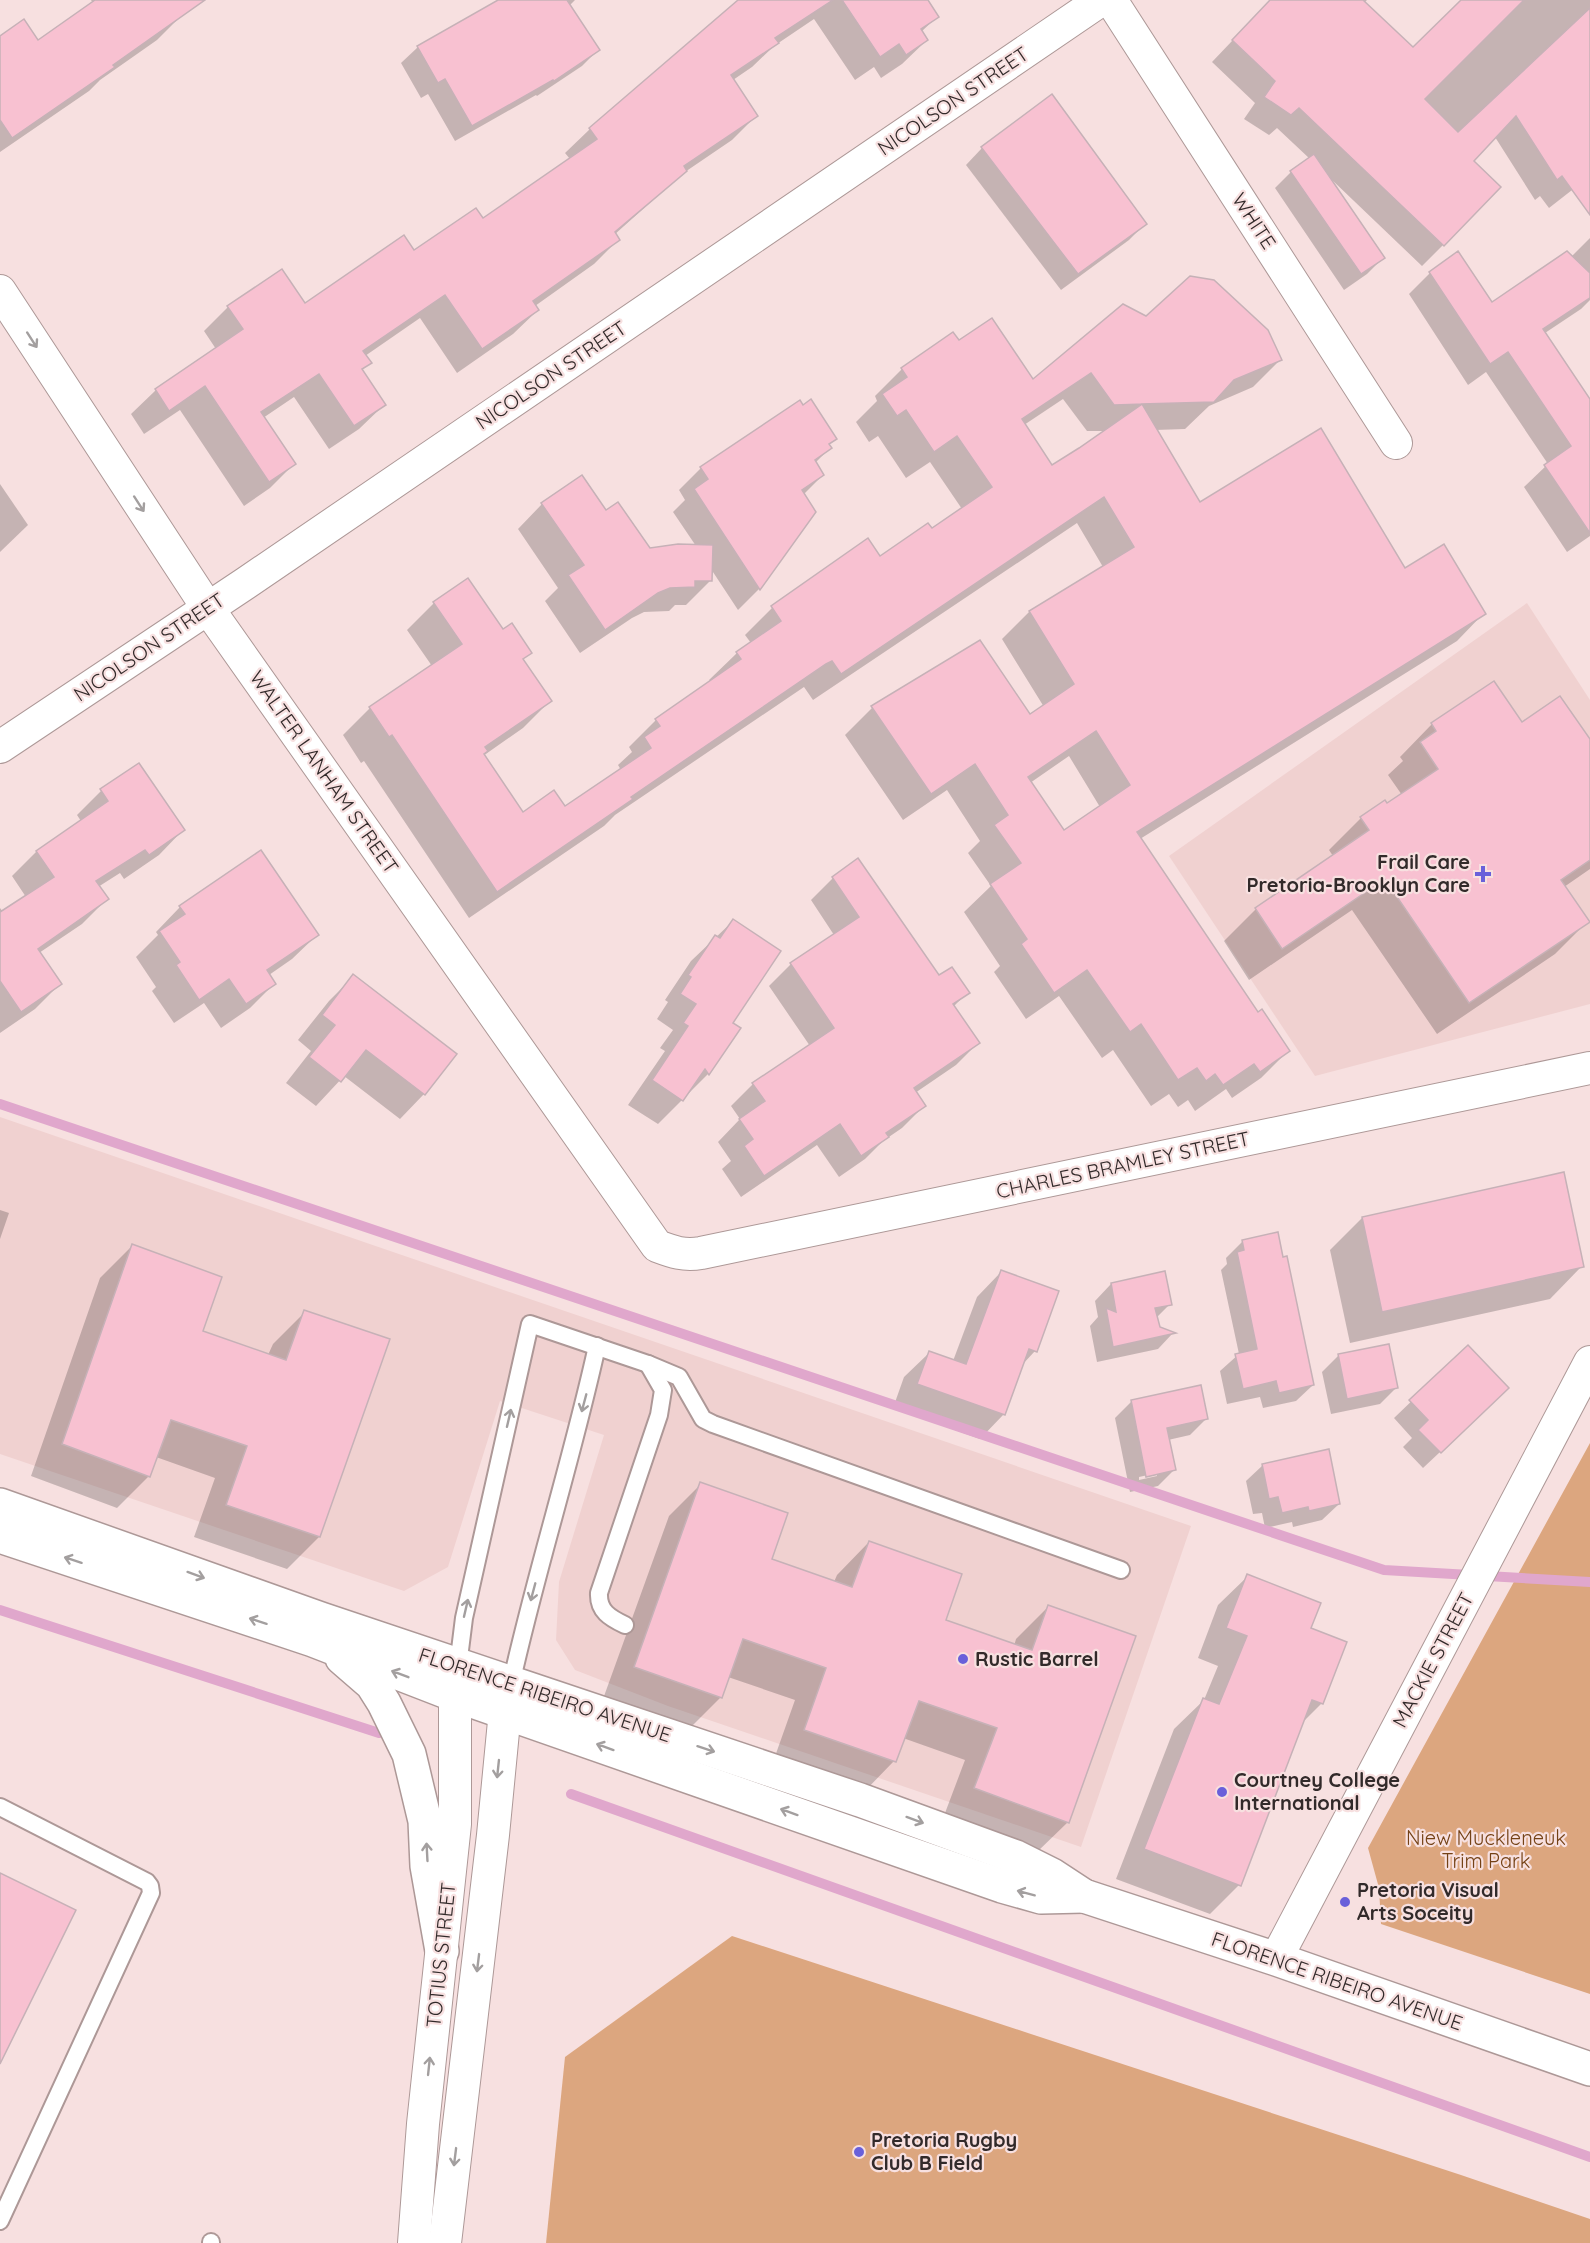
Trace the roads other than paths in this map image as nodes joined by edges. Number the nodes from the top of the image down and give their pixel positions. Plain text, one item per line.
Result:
1 (1101, 0) edge
2 (1111, 0) edge
3 (0, 291) edge
4 (1396, 443) dead end
5 (207, 607) junction
6 (0, 747) edge
7 (1590, 1068) edge
8 (657, 1246) joint
9 (597, 1346) junction
10 (1590, 1362) edge
11 (648, 1364) junction
12 (0, 1505) edge
13 (0, 1536) edge
14 (1121, 1570) dead end
15 (625, 1625) dead end
16 (313, 1640) junction
17 (457, 1681) junction
18 (508, 1698) junction
19 (0, 1807) edge
20 (441, 1951) junction
21 (1276, 1959) junction
22 (1590, 2069) edge
23 (0, 2222) edge
24 (414, 2243) edge
25 (445, 2243) edge

1 - 5 street, NICOLSON STREET
2 - 4 street, WHITE
3 -> 5 street, WALTER LANHAM STREET
5 - 6 street, NICOLSON STREET
5 - 8 street, WALTER LANHAM STREET
7 - 8 street, CHARLES BRAMLEY STREET
9 - 11 lane
17 -> 9 lane
9 -> 18 lane
10 - 21 street, MACKIE STREET
11 - 14 lane
11 - 15 lane
12 -> 17 main road, FLORENCE RIBEIRO AVENUE
16 -> 13 main road, FLORENCE RIBEIRO AVENUE
17 -> 16 main road, FLORENCE RIBEIRO AVENUE
20 -> 16 main road
17 - 18 main road, FLORENCE RIBEIRO AVENUE
17 - 20 street, TOTIUS STREET
18 - 21 main road, FLORENCE RIBEIRO AVENUE
18 -> 25 street, TOTIUS STREET
19 - 23 lane
24 -> 20 street, TOTIUS STREET
21 - 22 main road, FLORENCE RIBEIRO AVENUE

